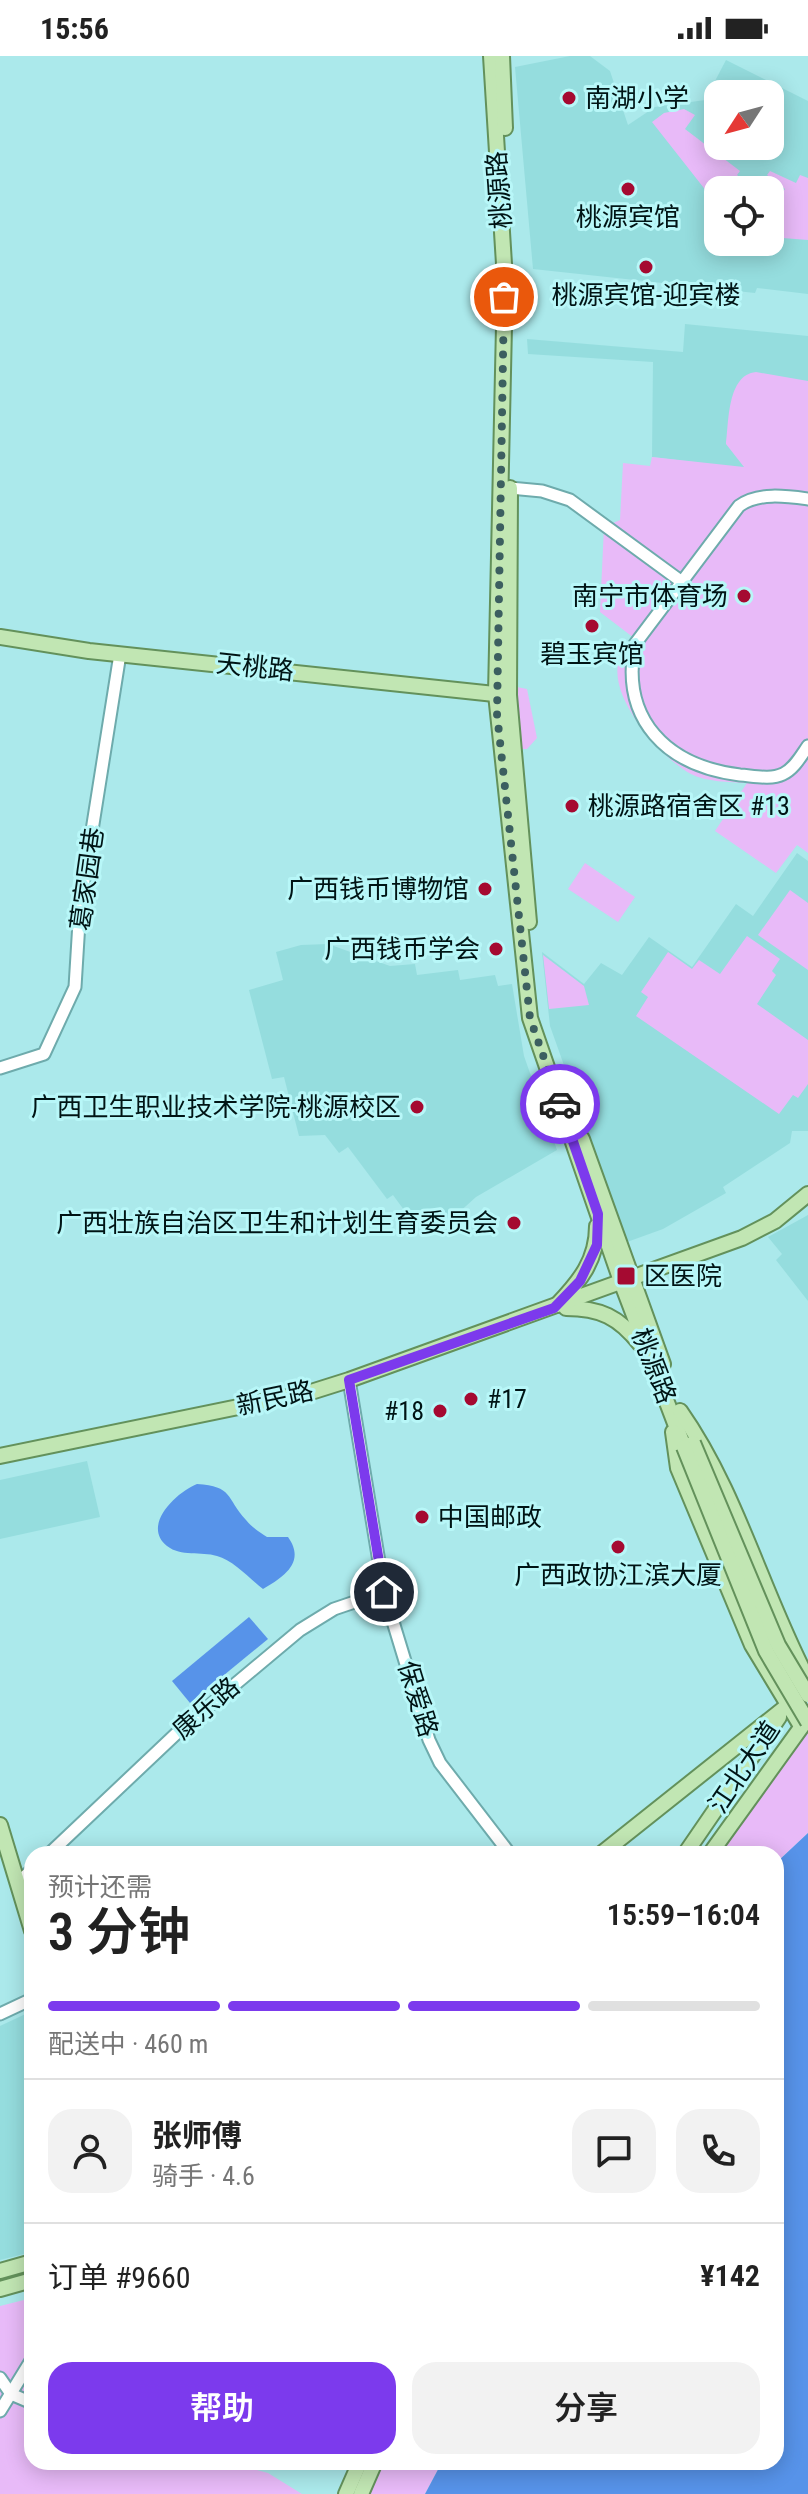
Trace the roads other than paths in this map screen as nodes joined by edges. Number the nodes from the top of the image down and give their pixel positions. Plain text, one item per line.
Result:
1 (491, 56) edge
2 (502, 56) edge
3 (510, 488) junction
4 (808, 499) edge
5 (682, 582) junction
6 (0, 637) edge
7 (120, 654) junction
8 (503, 695) junction
9 (808, 746) edge
10 (0, 1068) edge
11 (808, 1194) edge
12 (598, 1214) junction
13 (627, 1282) junction
14 (554, 1308) junction
15 (650, 1357) junction
16 (349, 1380) junction
17 (676, 1413) junction
18 (688, 1445) junction
19 (0, 1456) edge
20 (384, 1592) junction
21 (808, 1682) edge
22 (808, 1695) edge
23 (787, 1706) junction
24 (806, 1722) edge
25 (0, 1825) edge
26 (57, 1846) edge
27 (504, 1846) edge
28 (611, 1846) edge
29 (691, 1846) edge
30 (716, 1846) edge
31 (24, 1877) edge
32 (18, 1882) junction
33 (24, 1903) edge
34 (24, 2003) edge
35 (0, 2014) edge
36 (24, 2264) edge
37 (0, 2271) edge
38 (24, 2282) edge
39 (0, 2289) edge
40 (24, 2372) edge
41 (0, 2378) edge
42 (11, 2394) junction
43 (24, 2400) edge
44 (0, 2411) edge
45 (356, 2470) edge
46 (372, 2470) edge
47 (346, 2494) edge
48 (361, 2494) edge

1 - 8 main road, 桃源路
2 - 3 main road, 桃源路
3 - 5 street
3 - 8 main road, 桃源路
4 - 5 street
5 - 9 street
6 - 7 main road, 天桃路
7 - 8 main road, 天桃路
7 - 10 street, 葛家园巷
8 - 12 main road, 桃源路
8 - 13 main road, 桃源路
11 - 13 main road, 新民路
12 - 13 main road, 桃源路
12 - 14 main road
13 - 14 main road, 新民路
13 - 15 main road, 桃源路
13 - 17 main road, 桃源路
14 - 15 main road
14 - 16 main road, 新民路
15 - 17 main road, 桃源路
16 - 19 main road, 新民路
16 - 20 street, 保爱路
17 - 18 main road, 桃源路
17 - 21 main road
17 - 23 main road
18 - 22 main road, bridge
18 - 24 main road, bridge
20 - 26 street, 康乐路
20 - 27 street, 保爱路
21 - 23 main road, 江北大道
23 - 24 main road
23 - 28 main road
23 - 29 main road, 江北大道
24 - 30 main road, 江北大道
25 - 32 main road
31 - 32 street
32 - 33 main road
34 - 35 street
36 - 37 main road
38 - 39 main road
40 - 42 street
41 - 42 street
42 - 43 street
42 - 44 street
45 - 47 main road
46 - 48 main road

